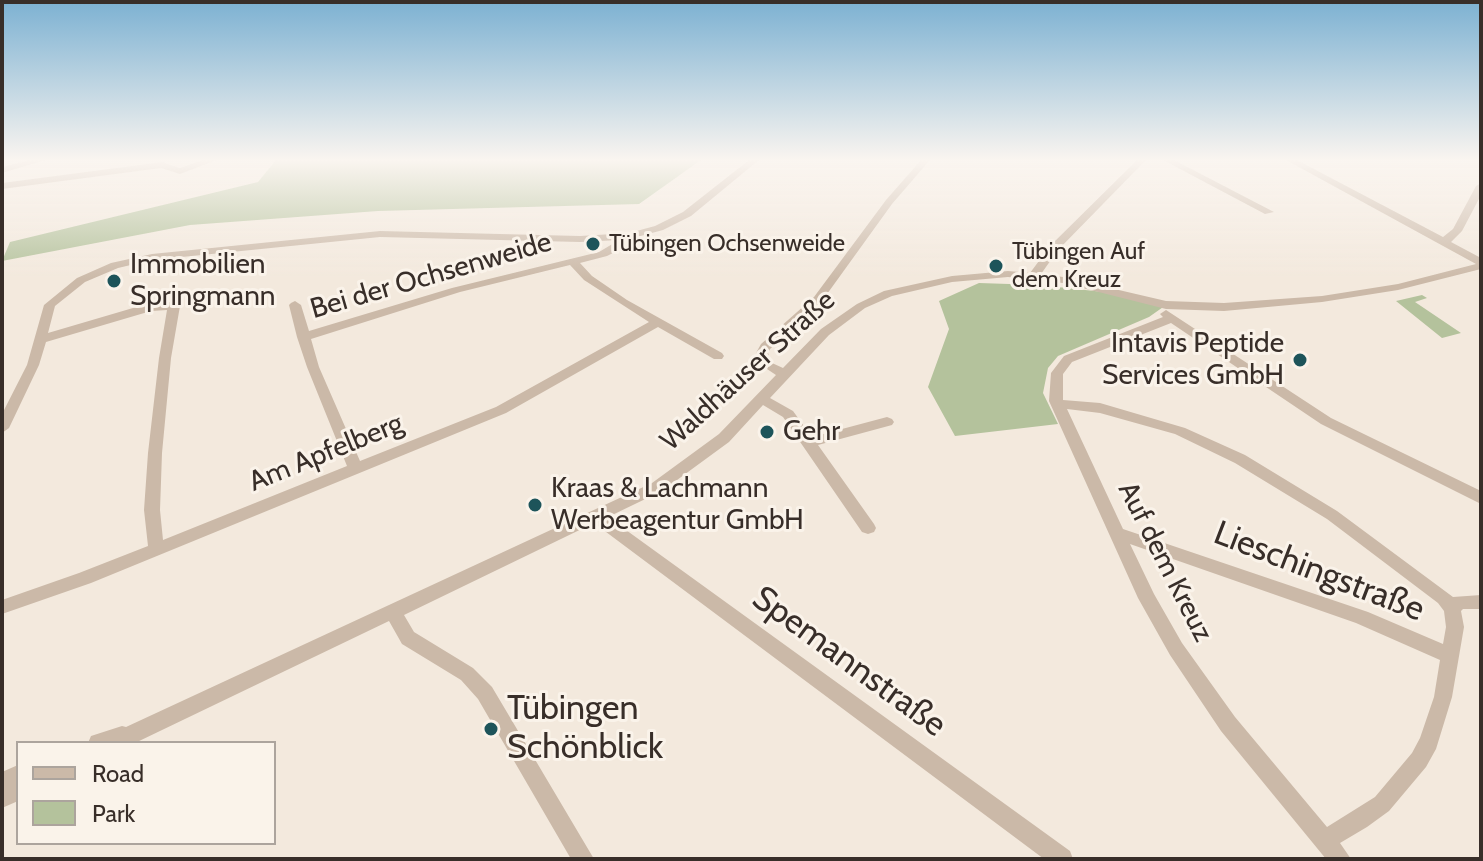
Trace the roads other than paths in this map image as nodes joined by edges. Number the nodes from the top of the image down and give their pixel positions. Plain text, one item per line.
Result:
1 (707, 200) edge
2 (891, 200) edge
3 (1102, 200) edge
4 (1246, 200) edge
5 (1367, 200) edge
6 (1473, 200) edge
7 (1269, 212) dead end
8 (629, 236) junction
9 (1445, 241) junction
10 (572, 261) junction
11 (1481, 264) edge
12 (1034, 276) junction
13 (295, 305) dead end
14 (1168, 312) junction
15 (658, 322) junction
16 (303, 337) junction
17 (41, 339) junction
18 (718, 356) dead end
19 (784, 374) junction
20 (762, 399) junction
21 (1058, 404) junction
22 (887, 422) dead end
23 (2, 428) edge
24 (808, 443) junction
25 (356, 469) junction
26 (1481, 498) edge
27 (597, 517) junction
28 (868, 528) dead end
29 (1120, 534) junction
30 (156, 550) junction
31 (1481, 602) edge
32 (2, 607) edge
33 (1452, 609) junction
34 (393, 612) junction
35 (1449, 655) junction
36 (145, 728) junction
37 (104, 741) edge
38 (118, 741) edge
39 (1324, 840) junction
40 (583, 859) edge
41 (1062, 859) edge
42 (1340, 859) edge

1 - 8 street
2 - 19 street
3 - 12 street
4 - 7 street
5 - 9 street
6 - 9 street
8 - 10 street, Bei der Ochsenweide
8 - 17 street
9 - 11 street
10 - 15 street, Bei der Ochsenweide
10 - 16 street, Bei der Ochsenweide
11 - 14 street, Waldhäuser Straße
12 - 14 street, Waldhäuser Straße
12 - 19 street, Waldhäuser Straße
13 - 16 street
14 - 21 street
14 - 26 street
15 - 18 street, Bei der Ochsenweide
15 - 25 street, Am Apfelberg
16 - 25 street
17 - 23 street
17 - 30 street
19 - 20 street, Waldhäuser Straße
20 - 24 street
20 - 27 street, Waldhäuser Straße
21 - 29 street, Auf dem Kreuz
21 - 33 street
22 - 24 street
24 - 28 street
25 - 30 street, Am Apfelberg
27 - 34 street, Waldhäuser Straße
27 - 41 street, Spemannstraße
29 - 35 street, Lieschingstraße
29 - 39 street, Auf dem Kreuz
30 - 32 street, Am Apfelberg
31 - 33 street
33 - 35 street
34 - 36 street, Waldhäuser Straße
34 - 40 street
35 - 39 street
36 - 37 street, Waldhäuser Straße
36 - 38 street, Waldhäuser Straße
39 - 42 street, Auf dem Kreuz

